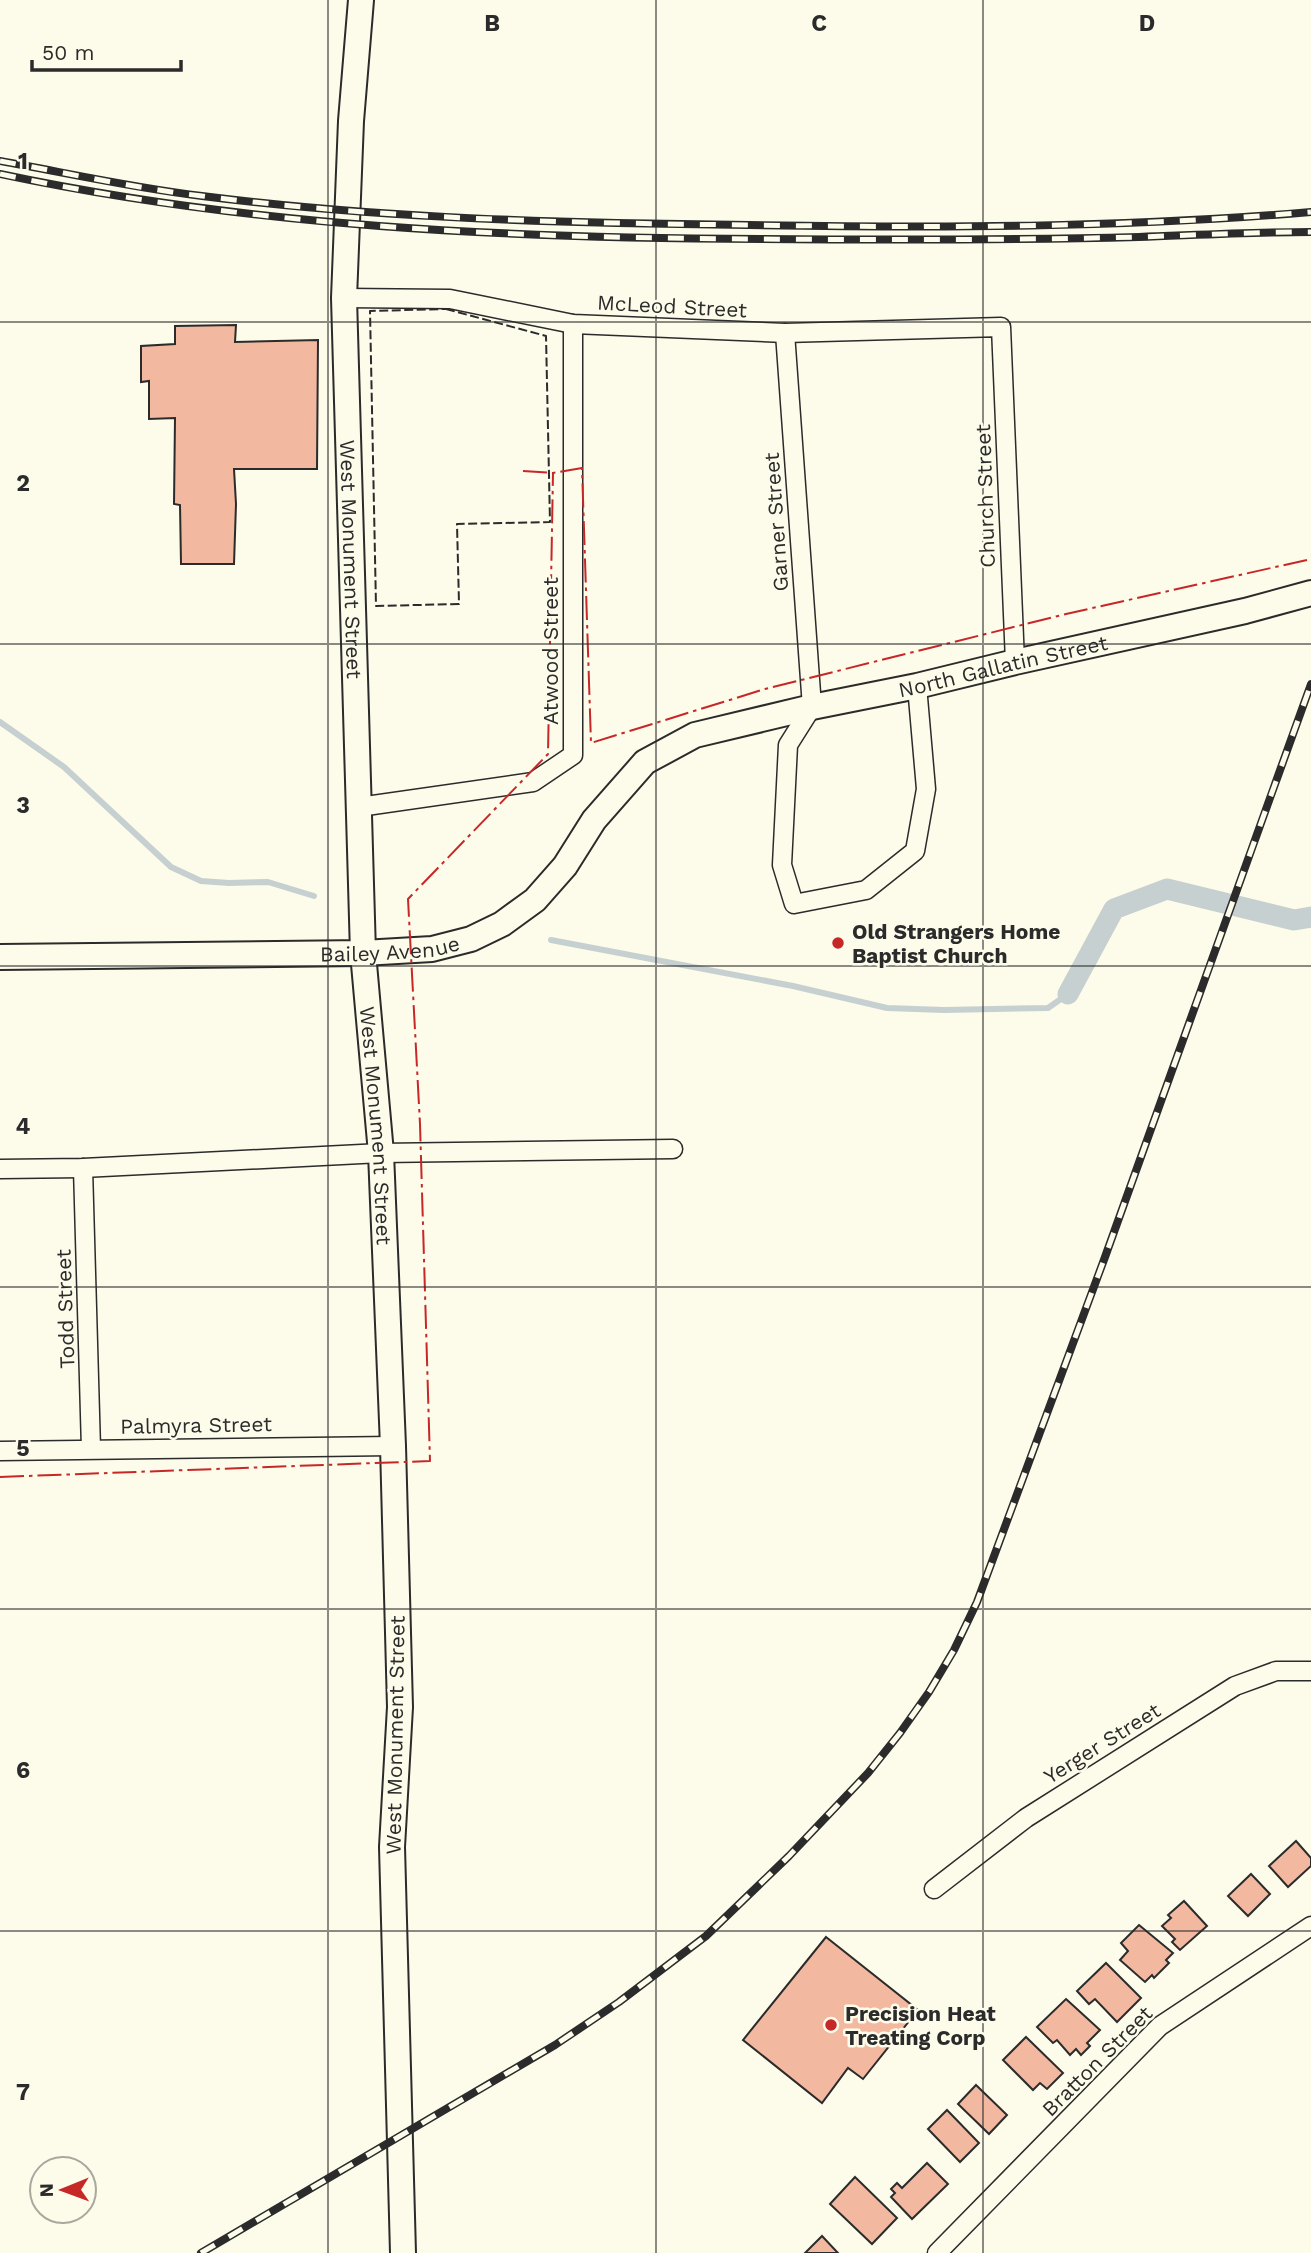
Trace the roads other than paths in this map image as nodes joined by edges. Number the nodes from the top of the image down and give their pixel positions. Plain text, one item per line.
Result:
1 (361, 0) edge
2 (344, 298) junction
3 (573, 324) junction
4 (1001, 327) joint
5 (785, 333) junction
6 (1311, 593) edge
7 (1015, 662) junction
8 (917, 687) junction
9 (812, 707) junction
10 (695, 735) joint
11 (359, 807) junction
12 (363, 953) junction
13 (0, 957) edge
14 (673, 1149) dead end
15 (381, 1153) junction
16 (83, 1168) junction
17 (0, 1169) edge
18 (393, 1446) junction
19 (91, 1449) junction
20 (0, 1451) edge
21 (1311, 1671) edge
22 (934, 1889) dead end
23 (1311, 1926) edge
24 (403, 2253) edge
25 (937, 2253) edge

1 - 2 street, West Monument Street
2 - 3 street, McLeod Street
2 - 11 street, West Monument Street
3 - 5 street, McLeod Street
3 - 11 street, Atwood Street
4 - 5 street, McLeod Street
4 - 7 street, Church Street
5 - 9 street, Garner Street
6 - 7 street, North Gallatin Street
7 - 8 street, North Gallatin Street
8 - 9 street, North Gallatin Street
8 - 9 street
9 - 10 street, North Gallatin Street
10 - 12 street, Bailey Avenue
11 - 12 street, West Monument Street
12 - 13 street, Bailey Avenue
12 - 15 street, West Monument Street
14 - 15 street
15 - 16 street
15 - 18 street, West Monument Street
16 - 17 street
16 - 19 street, Todd Street
18 - 19 street, Palmyra Street
18 - 24 street, West Monument Street
19 - 20 street, Palmyra Street
21 - 22 street, Yerger Street
23 - 25 street, Bratton Street

